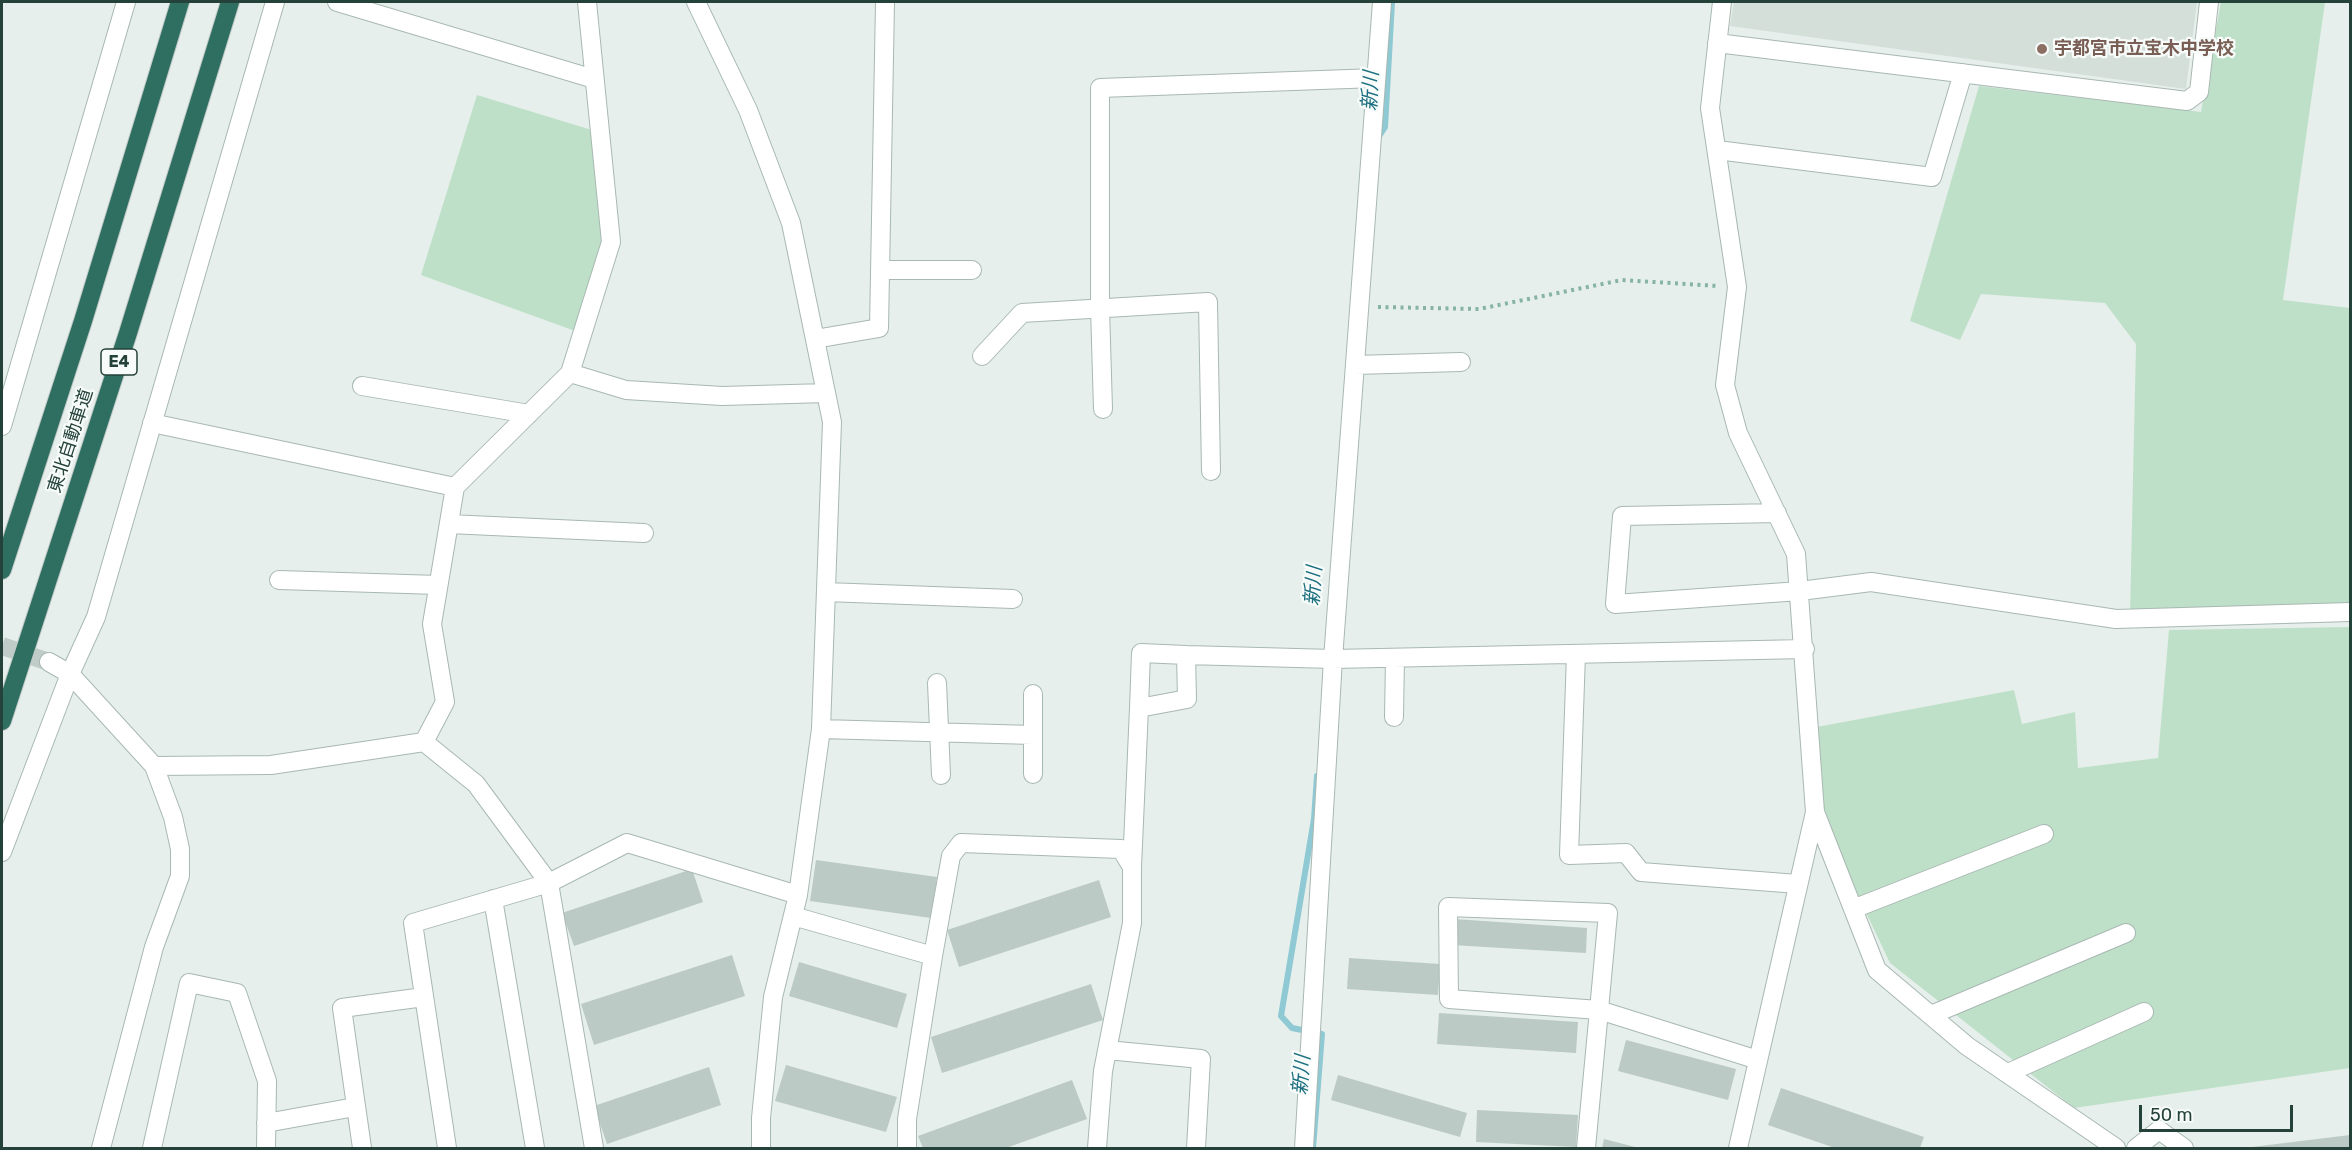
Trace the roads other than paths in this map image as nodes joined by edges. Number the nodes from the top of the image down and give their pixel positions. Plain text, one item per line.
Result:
1 (126, 2) edge
2 (180, 2) edge
3 (230, 2) edge
4 (275, 2) edge
5 (337, 2) edge
6 (587, 2) edge
7 (696, 2) edge
8 (885, 2) edge
9 (1382, 2) edge
10 (1722, 2) edge
11 (2209, 2) edge
12 (1717, 43) junction
13 (1963, 73) junction
14 (1376, 78) junction
15 (594, 79) junction
16 (1717, 150) junction
17 (880, 270) junction
18 (972, 270) dead end
19 (1100, 308) junction
20 (815, 339) junction
21 (982, 356) dead end
22 (1461, 362) dead end
23 (1355, 365) junction
24 (570, 373) junction
25 (362, 386) dead end
26 (826, 393) junction
27 (1103, 409) dead end
28 (529, 414) junction
29 (152, 423) junction
30 (2, 426) edge
31 (1211, 471) dead end
32 (455, 487) junction
33 (1777, 513) junction
34 (449, 524) junction
35 (644, 533) dead end
36 (2, 570) edge
37 (279, 580) dead end
38 (438, 585) junction
39 (1800, 591) junction
40 (826, 592) junction
41 (1013, 599) dead end
42 (2350, 612) edge
43 (1805, 649) junction
44 (1186, 654) junction
45 (1576, 654) junction
46 (1395, 658) junction
47 (1333, 659) junction
48 (49, 662) tunnel mouth
49 (70, 674) junction
50 (938, 683) dead end
51 (1033, 694) dead end
52 (1139, 708) junction
53 (1394, 717) dead end
54 (2, 721) edge
55 (821, 729) junction
56 (940, 733) junction
57 (1033, 735) junction
58 (424, 742) junction
59 (154, 766) junction
60 (1033, 774) dead end
61 (941, 775) dead end
62 (1815, 812) junction
63 (2044, 834) dead end
64 (2, 852) edge
65 (1132, 867) junction
66 (549, 883) junction
67 (1798, 884) junction
68 (798, 895) junction
69 (493, 899) junction
70 (1853, 909) junction
71 (793, 916) junction
72 (2126, 933) dead end
73 (933, 956) junction
74 (424, 997) junction
75 (1599, 1010) junction
76 (2144, 1012) dead end
77 (1931, 1015) junction
78 (1107, 1050) junction
79 (1758, 1060) junction
80 (2008, 1073) junction
81 (355, 1107) junction
82 (266, 1123) junction
83 (101, 1149) edge
84 (152, 1149) edge
85 (266, 1149) edge
86 (362, 1149) edge
87 (447, 1149) edge
88 (535, 1149) edge
89 (594, 1149) edge
90 (761, 1149) edge
91 (907, 1149) edge
92 (1097, 1149) edge
93 (1196, 1149) edge
94 (1304, 1149) edge
95 (1586, 1149) edge
96 (1738, 1149) edge
97 (2116, 1149) edge
98 (2136, 1149) edge
99 (2184, 1149) edge

1 - 30 street
2 - 36 highway, 東北自動車道 / E4
3 - 54 highway, 東北自動車道 / E4
4 - 29 street
5 - 15 street
6 - 15 street
7 - 20 street
8 - 17 street
9 - 14 street
10 - 12 street
11 - 13 street
12 - 13 street
12 - 16 street
13 - 16 street
14 - 19 street
14 - 23 street
15 - 24 street
16 - 33 street
17 - 18 street
17 - 20 street
19 - 21 street
19 - 27 street
19 - 31 street
20 - 26 street
22 - 23 street
23 - 47 street
24 - 26 street
24 - 28 street
25 - 28 street
26 - 40 street
28 - 32 street
29 - 32 street
29 - 49 street
32 - 34 street
33 - 39 street
33 - 39 street
34 - 35 street
34 - 38 street
37 - 38 street
38 - 58 street
39 - 42 street
39 - 43 street
40 - 41 street
40 - 55 street
43 - 45 street
43 - 62 street
44 - 47 street
44 - 52 street
44 - 52 street
45 - 46 street
45 - 67 street
46 - 47 street
46 - 53 street
47 - 94 street
48 - 49 street
49 - 59 street
49 - 64 street
50 - 56 street
51 - 57 street
52 - 65 street
55 - 56 street
55 - 68 street
56 - 57 street
56 - 61 street
57 - 60 street
58 - 59 street
58 - 66 street
59 - 83 street
62 - 67 street
62 - 70 street
63 - 70 street
65 - 73 street
65 - 78 street
66 - 68 street
66 - 69 street
66 - 89 street
67 - 79 street
68 - 71 street
69 - 74 street
69 - 88 street
70 - 77 street
71 - 73 street
71 - 90 street
72 - 77 street
73 - 91 street
74 - 81 street
74 - 87 street
75 - 75 street
75 - 79 street
75 - 95 street
76 - 80 street
77 - 80 street
78 - 92 street
78 - 93 street
79 - 96 street
80 - 97 street
81 - 82 street
81 - 86 street
82 - 84 street
82 - 85 street
98 - 99 street

